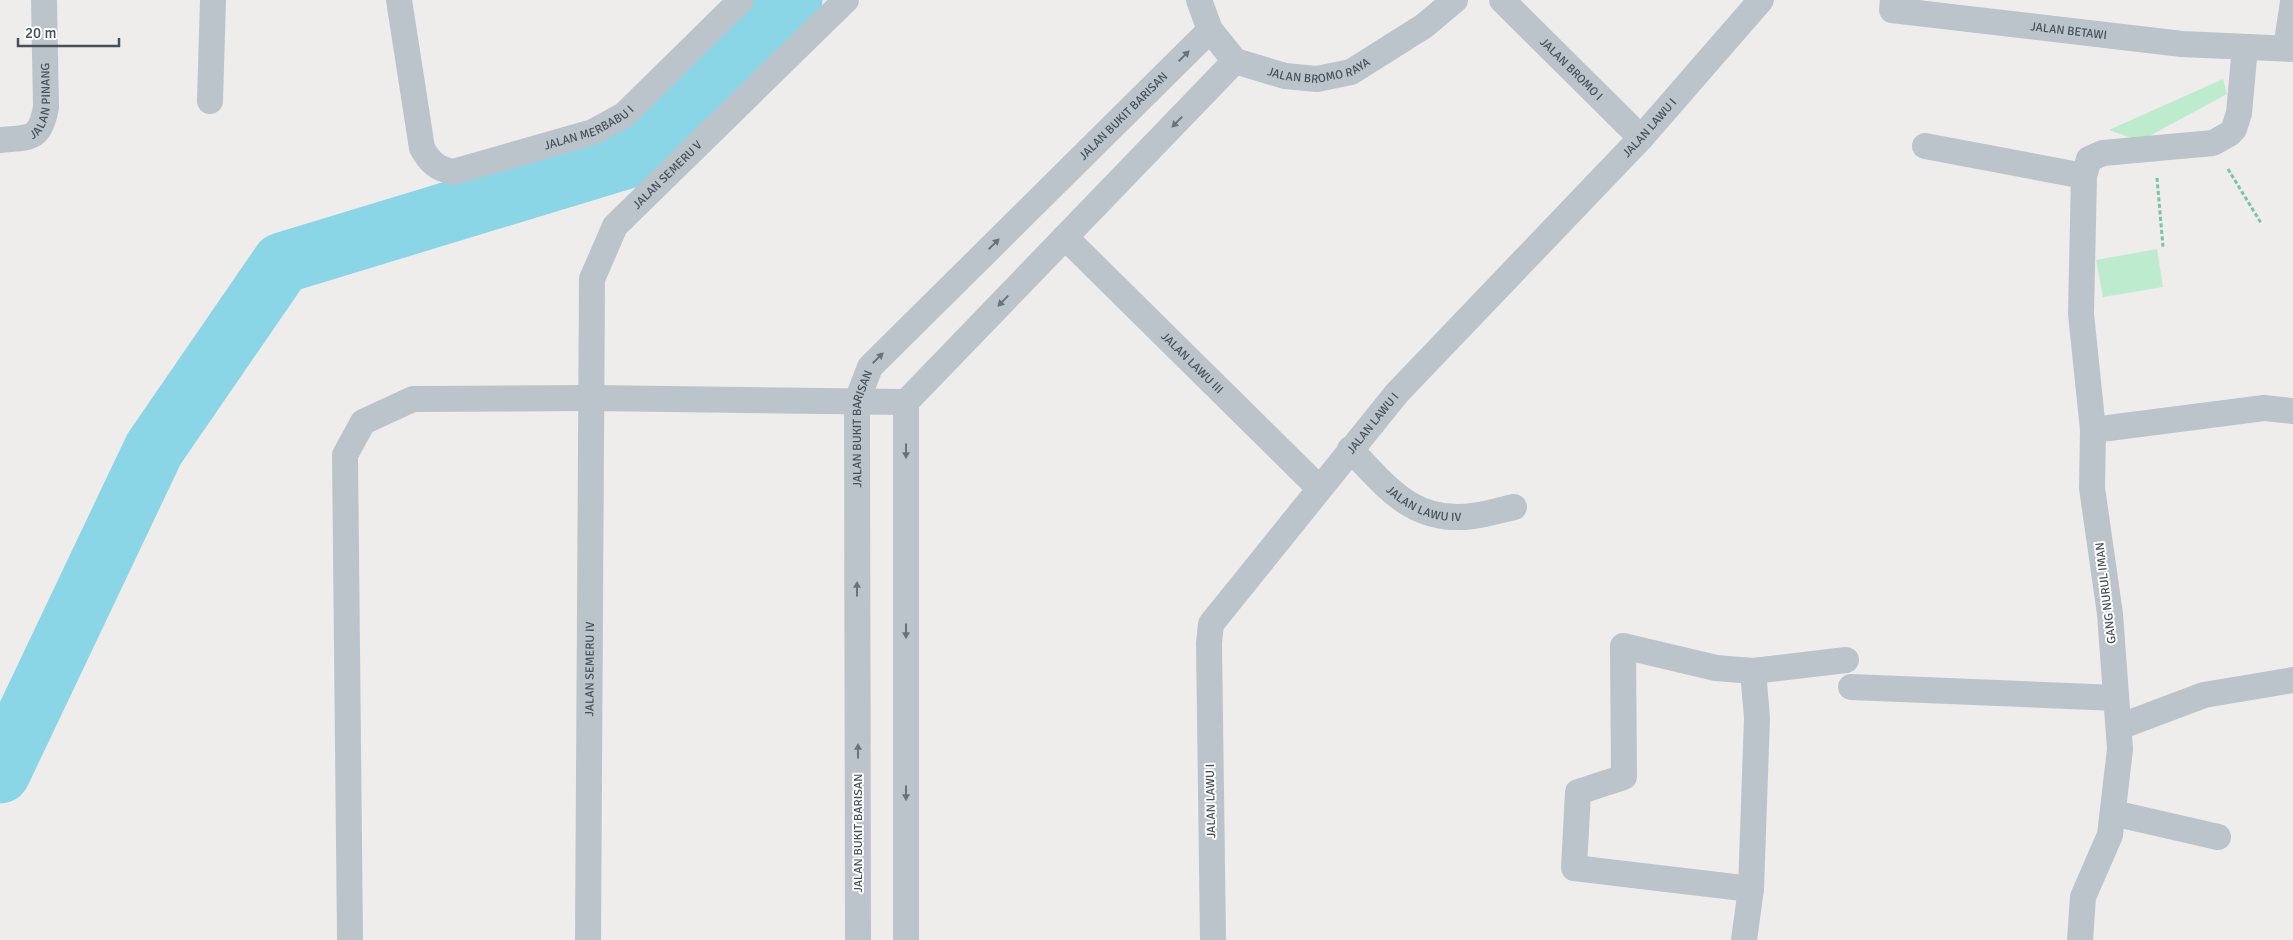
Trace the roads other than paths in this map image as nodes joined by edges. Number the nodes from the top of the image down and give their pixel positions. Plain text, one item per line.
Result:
1 (44, 0) edge
2 (213, 0) edge
3 (399, 0) edge
4 (741, 0) edge
5 (846, 0) edge
6 (1199, 0) edge
7 (1454, 0) edge
8 (1502, 0) edge
9 (1761, 0) edge
10 (2293, 2) edge
11 (1893, 5) edge
12 (1210, 30) junction
13 (2244, 47) junction
14 (2290, 49) edge
15 (1235, 62) junction
16 (210, 101) dead end
17 (1641, 138) junction
18 (0, 140) edge
19 (1925, 146) dead end
20 (2084, 176) junction
21 (1065, 237) junction
22 (591, 398) junction
23 (857, 401) junction
24 (906, 402) junction
25 (2293, 411) edge
26 (2093, 430) junction
27 (1350, 449) junction
28 (1319, 488) junction
29 (1514, 507) dead end
30 (1846, 660) dead end
31 (1752, 671) junction
32 (2293, 680) edge
33 (1851, 687) dead end
34 (2116, 698) junction
35 (2118, 727) junction
36 (2112, 813) junction
37 (2218, 837) dead end
38 (1751, 889) junction
39 (350, 940) edge
40 (588, 940) edge
41 (858, 940) edge
42 (906, 940) edge
43 (1213, 940) edge
44 (1744, 940) edge
45 (2080, 940) edge

1 - 18 street, JALAN PINANG
2 - 16 street
3 - 4 street, JALAN MERBABU I
5 - 22 street, JALAN SEMERU V
6 - 12 street
7 - 15 street, JALAN BROMO RAYA
8 - 17 street, JALAN BROMO I
9 - 17 street, JALAN LAWU I
10 - 14 street
11 - 13 street, JALAN BETAWI
12 - 15 street
23 -> 12 street, JALAN BUKIT BARISAN
13 - 14 street, JALAN BETAWI
13 - 20 street
15 -> 21 street
17 - 27 street, JALAN LAWU I
19 - 20 street
20 - 26 street, GANG NURUL IMAN
21 -> 24 street
21 - 28 street, JALAN LAWU III
22 - 23 street
22 - 39 street
22 - 40 street, JALAN SEMERU IV
23 - 24 street
41 -> 23 street, JALAN BUKIT BARISAN
24 -> 42 street
25 - 26 street
26 - 34 street, GANG NURUL IMAN
27 - 28 street, JALAN LAWU I
27 - 29 street, JALAN LAWU IV
28 - 43 street, JALAN LAWU I
30 - 31 street
31 - 38 street
31 - 38 street
32 - 35 street
33 - 34 street
34 - 35 street, GANG NURUL IMAN
35 - 36 street, GANG NURUL IMAN
36 - 37 street
36 - 45 street, GANG NURUL IMAN
38 - 44 street

